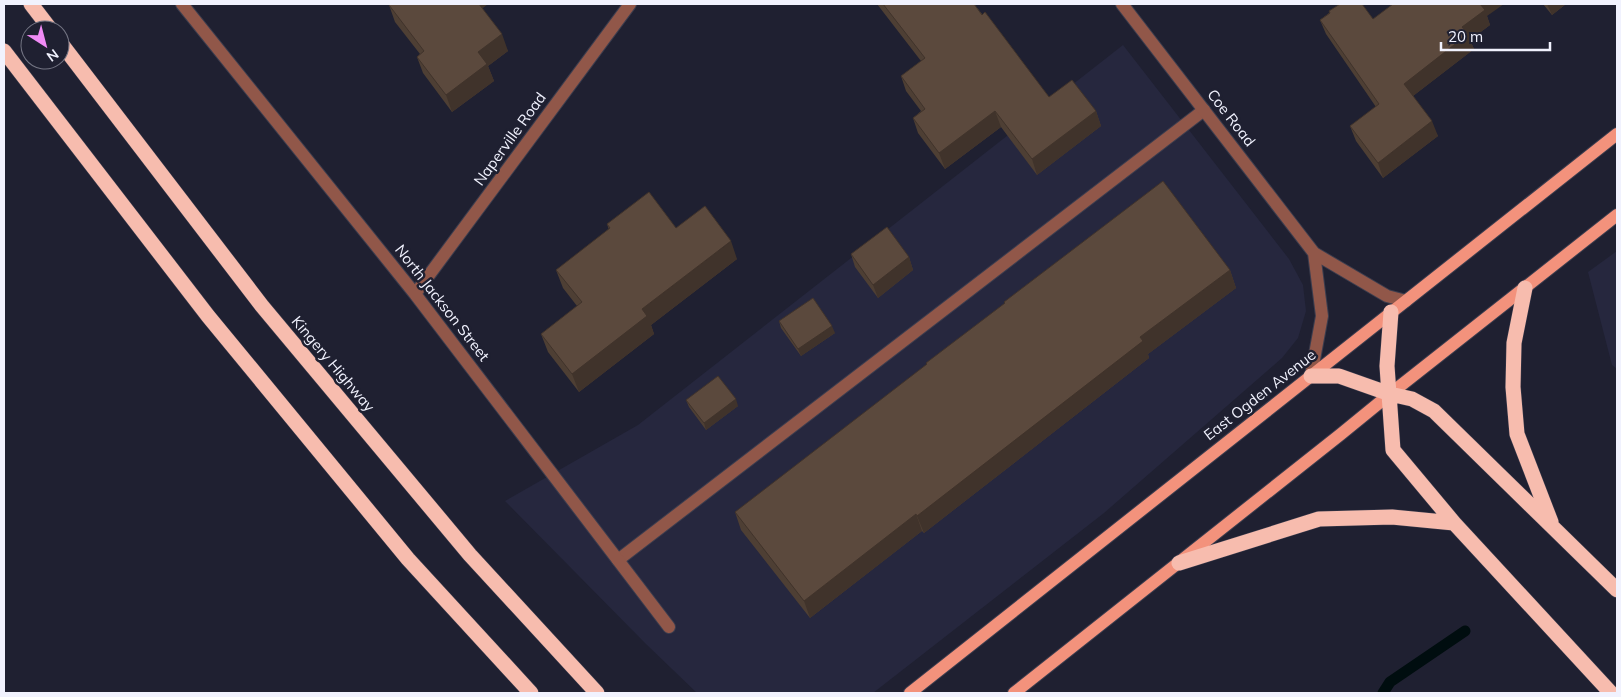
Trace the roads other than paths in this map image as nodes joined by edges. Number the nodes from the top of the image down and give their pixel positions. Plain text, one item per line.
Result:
1 (31, 4) edge
2 (182, 4) edge
3 (630, 4) edge
4 (1122, 4) edge
5 (43, 20) edge
6 (4, 51) edge
7 (70, 55) edge
8 (1204, 110) junction
9 (1617, 134) edge
10 (1617, 215) edge
11 (1314, 253) junction
12 (1525, 288) junction
13 (415, 294) junction
14 (1406, 301) junction
15 (1391, 312) junction
16 (1310, 376) junction
17 (1390, 394) junction
18 (1454, 523) junction
19 (1554, 528) junction
20 (618, 560) junction
21 (1179, 563) junction
22 (1617, 590) edge
23 (670, 627) dead end
24 (530, 693) edge
25 (597, 693) edge
26 (910, 693) edge
27 (1014, 693) edge
28 (1611, 693) edge

1 - 5 highway
2 - 13 street, North Jackson Street
3 - 13 street, Naperville Road
4 - 8 street, Coe Road
6 - 24 highway
7 - 25 highway, Kingery Highway
8 - 11 street, Coe Road
8 - 20 street
9 - 14 main road, East Ogden Avenue
10 - 12 main road
11 - 14 street, Coe Road
11 - 16 street
12 - 17 main road
12 - 19 highway
13 - 20 street, North Jackson Street
14 - 15 main road, East Ogden Avenue
15 - 16 main road, East Ogden Avenue
15 - 17 highway
16 - 17 highway
16 - 26 main road, East Ogden Avenue
17 - 18 highway
17 - 19 highway
17 - 21 main road
18 - 21 highway
18 - 28 highway
19 - 22 highway
20 - 23 street, North Jackson Street
21 - 27 main road

